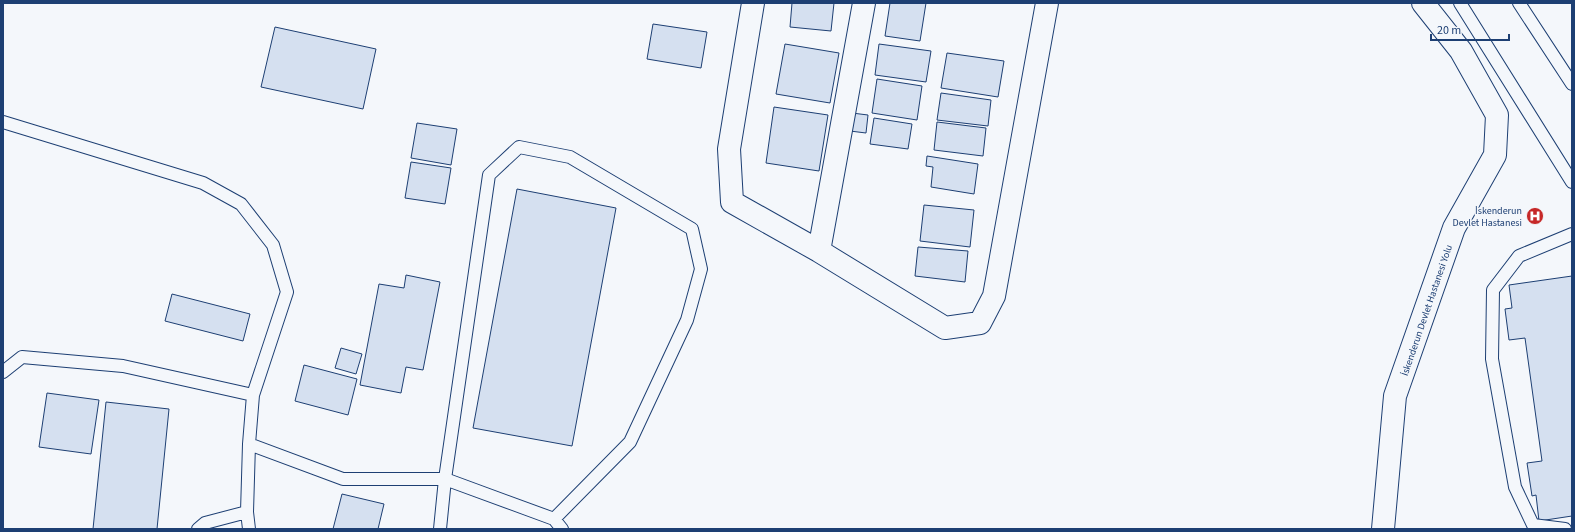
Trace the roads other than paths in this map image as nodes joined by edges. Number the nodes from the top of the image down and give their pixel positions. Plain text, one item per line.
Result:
1 (753, 3) edge
2 (864, 3) edge
3 (1047, 3) edge
4 (1423, 3) edge
5 (1460, 3) edge
6 (1519, 3) edge
7 (1572, 84) edge
8 (3, 122) edge
9 (1572, 182) edge
10 (1572, 234) edge
11 (819, 251) junction
12 (3, 372) edge
13 (253, 395) junction
14 (249, 444) junction
15 (445, 479) junction
16 (247, 512) junction
17 (558, 524) edge
18 (198, 529) edge
19 (249, 529) edge
20 (440, 529) edge
21 (1383, 529) edge
22 (1565, 529) edge

1 - 11 street
2 - 11 street
3 - 11 street
4 - 21 street, İskenderun Devlet Hastanesi Yolu
5 - 9 lane
6 - 7 lane
8 - 13 lane
10 - 22 lane
12 - 13 lane
13 - 14 lane
14 - 15 lane
14 - 16 lane
15 - 17 lane
15 - 17 lane
15 - 20 lane
16 - 18 lane
16 - 19 lane

